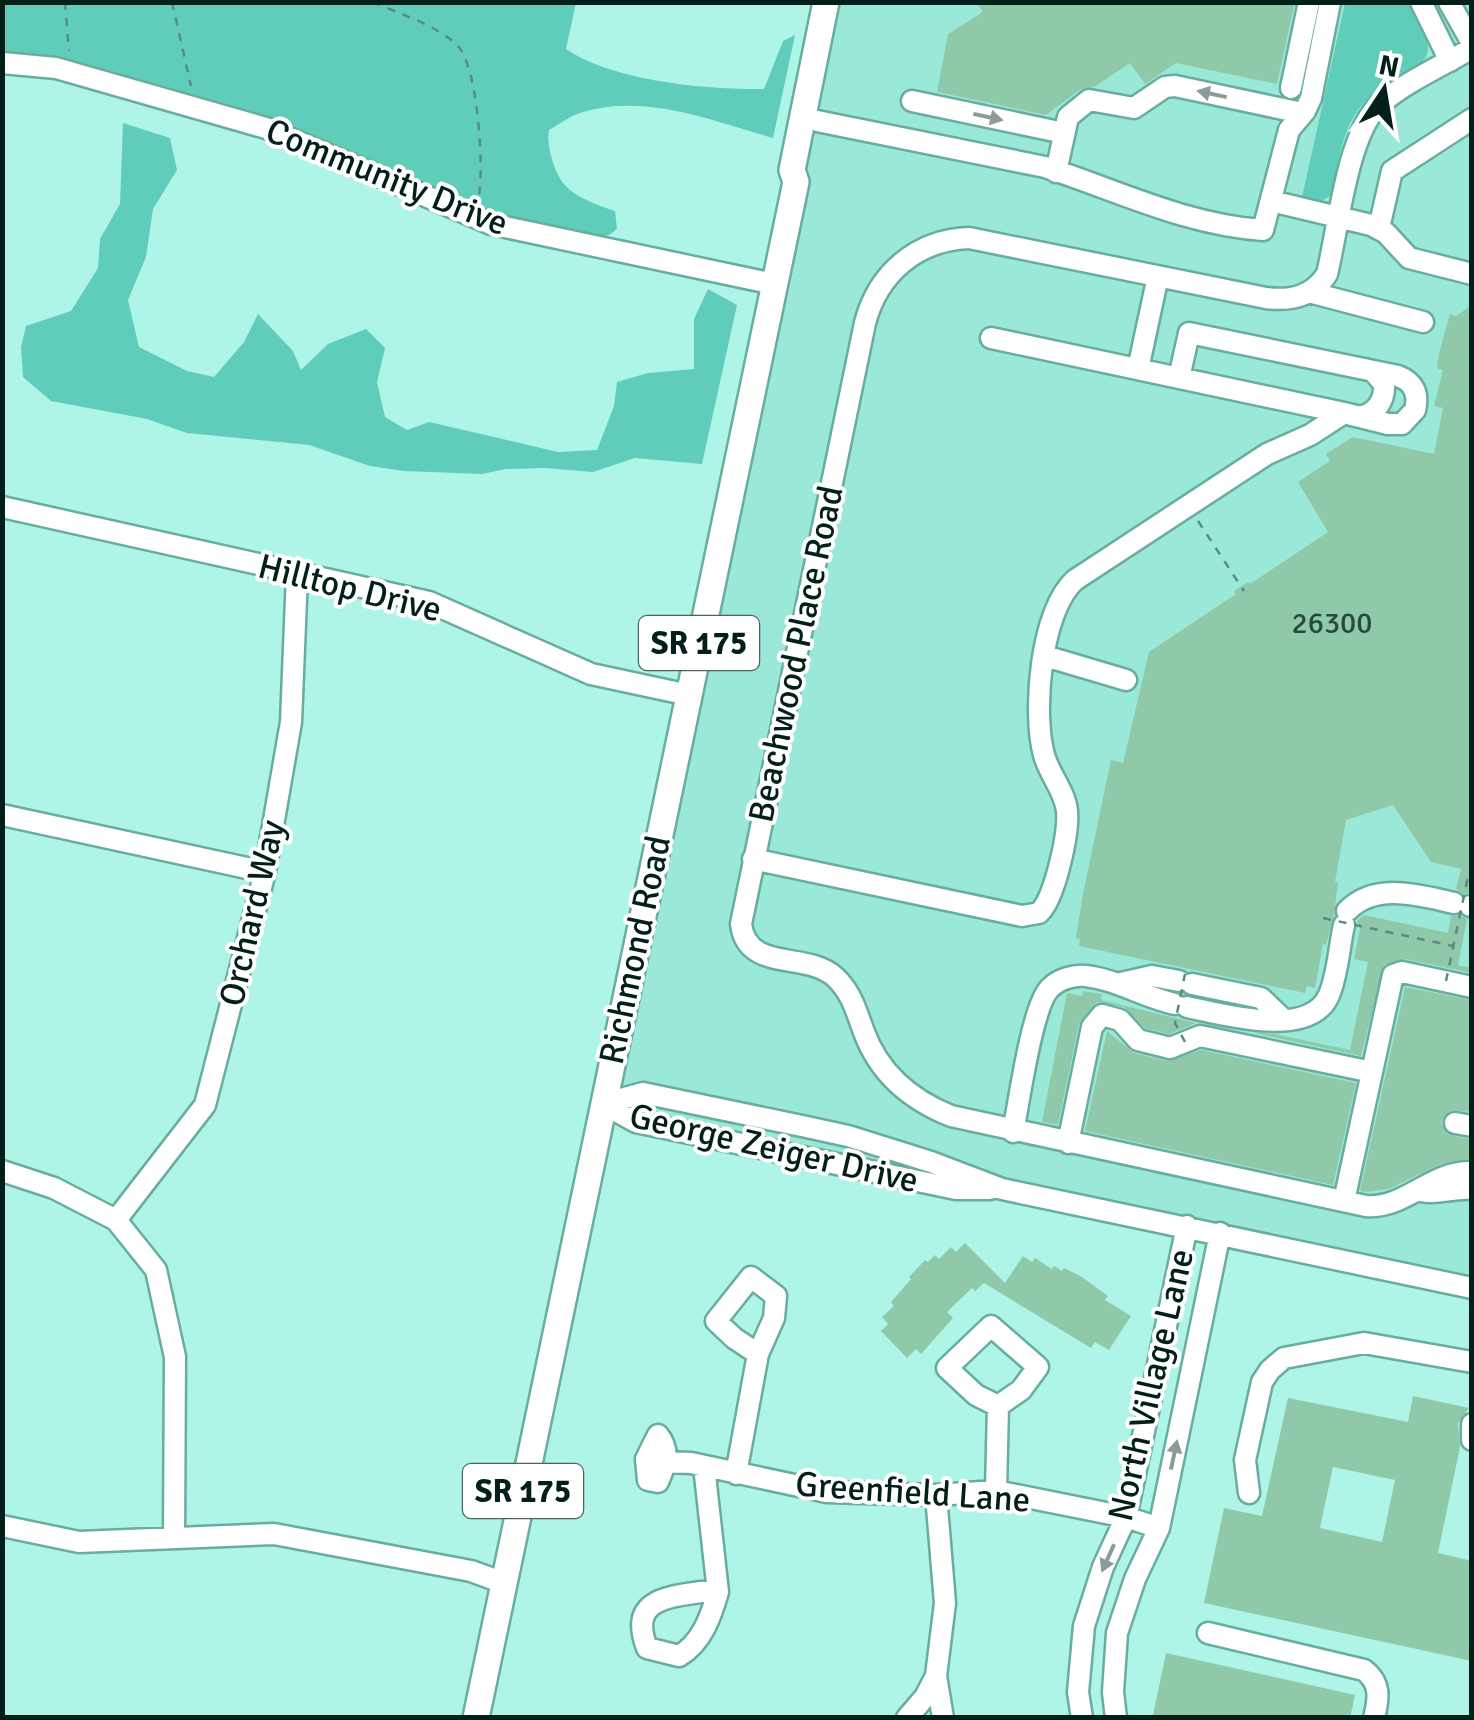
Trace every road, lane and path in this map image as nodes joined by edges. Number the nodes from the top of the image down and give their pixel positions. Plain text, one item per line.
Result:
1 (65, 2) edge
2 (172, 2) edge
3 (373, 2) edge
4 (826, 2) edge
5 (840, 2) edge
6 (1309, 2) edge
7 (1330, 2) edge
8 (1422, 2) edge
9 (1449, 2) edge
10 (1472, 45) edge
11 (1450, 61) junction
12 (2, 63) edge
13 (69, 71) junction
14 (1291, 88) dead end
15 (912, 101) dead end
16 (196, 107) junction
17 (1302, 113) junction
18 (1472, 120) edge
19 (817, 121) junction
20 (1064, 133) junction
21 (1056, 172) junction
22 (796, 182) junction
23 (1271, 202) junction
24 (1340, 217) junction
25 (475, 218) junction
26 (1380, 228) junction
27 (1472, 274) edge
28 (1158, 276) junction
29 (774, 284) junction
30 (1309, 292) junction
31 (1423, 322) dead end
32 (991, 338) dead end
33 (1138, 370) junction
34 (1374, 371) junction
35 (1179, 378) junction
36 (1352, 415) junction
37 (2, 508) edge
38 (1198, 520) dead end
39 (297, 574) junction
40 (1244, 590) dead end
41 (1045, 656) junction
42 (1126, 680) dead end
43 (688, 696) junction
44 (2, 815) edge
45 (753, 858) junction
46 (265, 872) junction
47 (1470, 872) edge
48 (1465, 905) edge
49 (1338, 918) junction
50 (1454, 946) junction
51 (1185, 980) junction
52 (1446, 981) junction
53 (1121, 983) junction
54 (1472, 987) edge
55 (1284, 1019) junction
56 (1185, 1042) junction
57 (1372, 1072) junction
58 (602, 1104) junction
59 (1013, 1132) junction
60 (1068, 1144) junction
61 (2, 1171) edge
62 (1472, 1172) edge
63 (1002, 1189) junction
64 (1472, 1189) edge
65 (1420, 1191) junction
66 (1344, 1201) junction
67 (116, 1220) junction
68 (1187, 1226) junction
69 (1220, 1233) junction
70 (1472, 1288) edge
71 (758, 1354) dead end
72 (1472, 1362) edge
73 (998, 1406) dead end
74 (1472, 1424) edge
75 (1472, 1440) edge
76 (666, 1462) dead end
77 (704, 1466) junction
78 (736, 1474) junction
79 (996, 1491) junction
80 (1249, 1493) dead end
81 (936, 1495) junction
82 (1126, 1517) junction
83 (2, 1526) edge
84 (1159, 1528) junction
85 (174, 1537) junction
86 (504, 1583) junction
87 (718, 1592) dead end
88 (1208, 1634) dead end
89 (936, 1676) junction
90 (476, 1718) edge
91 (907, 1718) edge
92 (943, 1718) edge
93 (1082, 1718) edge
94 (1116, 1718) edge
95 (1374, 1718) edge

1 - 13 path
2 - 16 path
3 - 25 path
4 - 22 main road, Richmond Road / SR 175
5 - 19 main road, Richmond Road / SR 175
6 - 14 street
7 - 17 street
8 - 11 street
9 - 10 street
10 - 11 street
11 - 24 street
12 - 13 street, Community Drive
13 - 16 street, Community Drive
15 -> 20 street
16 - 25 street, Community Drive
17 -> 20 street
17 - 23 street
18 - 26 street
19 - 21 street
19 - 22 main road, Richmond Road / SR 175
20 - 21 street
21 - 23 street
22 - 29 main road, Richmond Road / SR 175
23 - 24 street
24 - 26 street
24 - 30 street
25 - 29 street, Community Drive
26 - 27 street
28 - 30 street, Beachwood Place Road
28 - 33 street
28 - 45 street, Beachwood Place Road
29 - 43 main road, Richmond Road / SR 175
30 - 31 street
32 - 33 street
33 - 35 street
34 - 35 street
34 - 36 street
34 - 36 street
35 - 36 street
36 - 41 street
37 - 39 street, Hilltop Drive
38 - 40 path
39 - 43 street, Hilltop Drive
39 - 46 street, Orchard Way
41 - 42 street
41 - 45 street
43 - 58 main road, Richmond Road / SR 175
44 - 46 street
45 - 59 street, Beachwood Place Road
46 - 67 street, Orchard Way
47 - 50 path, bridge
48 - 49 street
49 - 50 path, bridge
49 - 55 street
50 - 52 path, bridge
51 - 53 street
51 - 55 street
51 - 56 path, bridge
52 - 54 street
52 - 57 street
53 - 55 street
53 - 59 street
56 - 57 street
56 - 60 street
57 - 66 street
58 - 63 street, George Zeiger Drive
58 - 63 street, George Zeiger Drive
58 - 86 main road, Richmond Road / SR 175
59 - 60 street, Beachwood Place Road
60 - 66 street, Beachwood Place Road
61 - 67 street
62 - 65 street, Beachwood Place Road
63 - 68 street, George Zeiger Drive
64 - 65 street
65 - 66 street, Beachwood Place Road
67 - 85 street
68 - 69 street, George Zeiger Drive
68 - 82 street, North Village Lane
69 - 70 street, George Zeiger Drive
84 -> 69 street, North Village Lane
71 - 78 street
72 - 80 street
73 - 79 street
74 - 75 street
76 - 77 street, Greenfield Lane
77 - 78 street, Greenfield Lane
77 - 87 street
78 - 81 street, Greenfield Lane
79 - 81 street, Greenfield Lane
79 - 82 street, Greenfield Lane
81 - 89 street
82 - 84 street, Greenfield Lane
82 -> 93 street, North Village Lane
83 - 85 street
84 - 94 street, North Village Lane
85 - 86 street
86 - 90 main road, Richmond Road / SR 175
88 - 95 street
89 - 91 street
89 - 92 street

